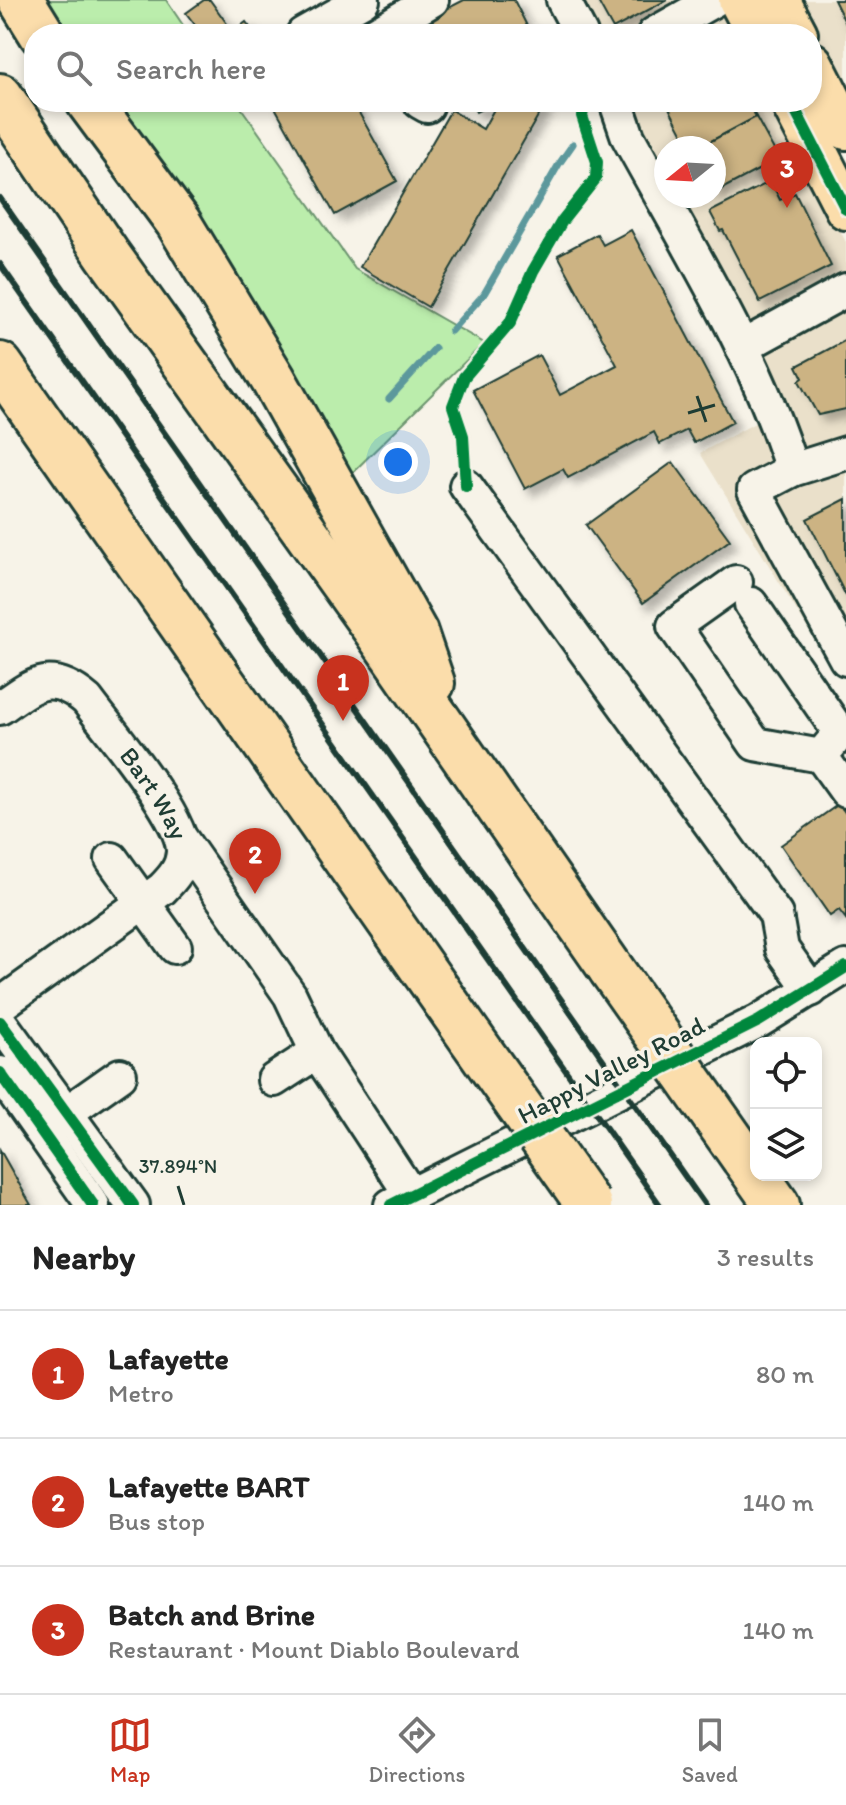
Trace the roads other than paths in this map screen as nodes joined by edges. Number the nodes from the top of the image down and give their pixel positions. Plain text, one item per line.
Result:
1 (21, 0) edge
2 (363, 0) edge
3 (432, 0) edge
4 (563, 0) edge
5 (714, 0) edge
6 (739, 0) edge
7 (779, 0) edge
8 (382, 19) edge
9 (36, 24) edge
10 (321, 24) edge
11 (576, 24) edge
12 (672, 24) edge
13 (752, 24) edge
14 (792, 24) edge
15 (822, 82) edge
16 (0, 96) edge
17 (96, 112) edge
18 (619, 112) edge
19 (797, 112) edge
20 (846, 129) edge
21 (835, 171) edge
22 (846, 209) edge
23 (846, 290) edge
24 (742, 347) junction
25 (0, 365) edge
26 (846, 453) edge
27 (792, 470) junction
28 (466, 486) dead end
29 (842, 640) edge
30 (0, 708) edge
31 (452, 742) junction
32 (821, 756) junction
33 (846, 791) edge
34 (182, 840) junction
35 (112, 859) dead end
36 (143, 903) junction
37 (175, 947) dead end
38 (846, 967) edge
39 (811, 990) junction
40 (0, 1005) edge
41 (0, 1022) edge
42 (317, 1052) junction
43 (0, 1073) edge
44 (120, 1075) dead end
45 (274, 1080) dead end
46 (66, 1113) junction
47 (401, 1200) edge
48 (93, 1205) edge
49 (133, 1205) edge
50 (589, 1205) edge
51 (777, 1205) edge

1 - 9 highway
2 - 10 street
3 - 8 street
4 - 11 street
5 - 12 street
6 - 13 main road
7 - 14 main road
15 - 20 main road
16 - 31 highway
17 - 31 highway
18 - 24 street
19 - 21 main road
21 - 22 main road
23 - 24 street
24 - 27 street
25 - 50 highway, bridge
26 - 27 street
27 - 29 street
28 - 39 street
30 - 34 street, Bart Way
31 - 51 highway, bridge
32 - 32 street
32 - 33 street
34 - 36 street, Bart Way
34 - 42 street
35 - 36 street
36 - 37 street
36 - 40 street, Bart Way
38 - 39 street, Happy Valley Road
39 - 47 street, Happy Valley Road
41 - 46 street
42 - 45 street
42 - 47 street
43 - 48 street
44 - 46 street
46 - 49 street

